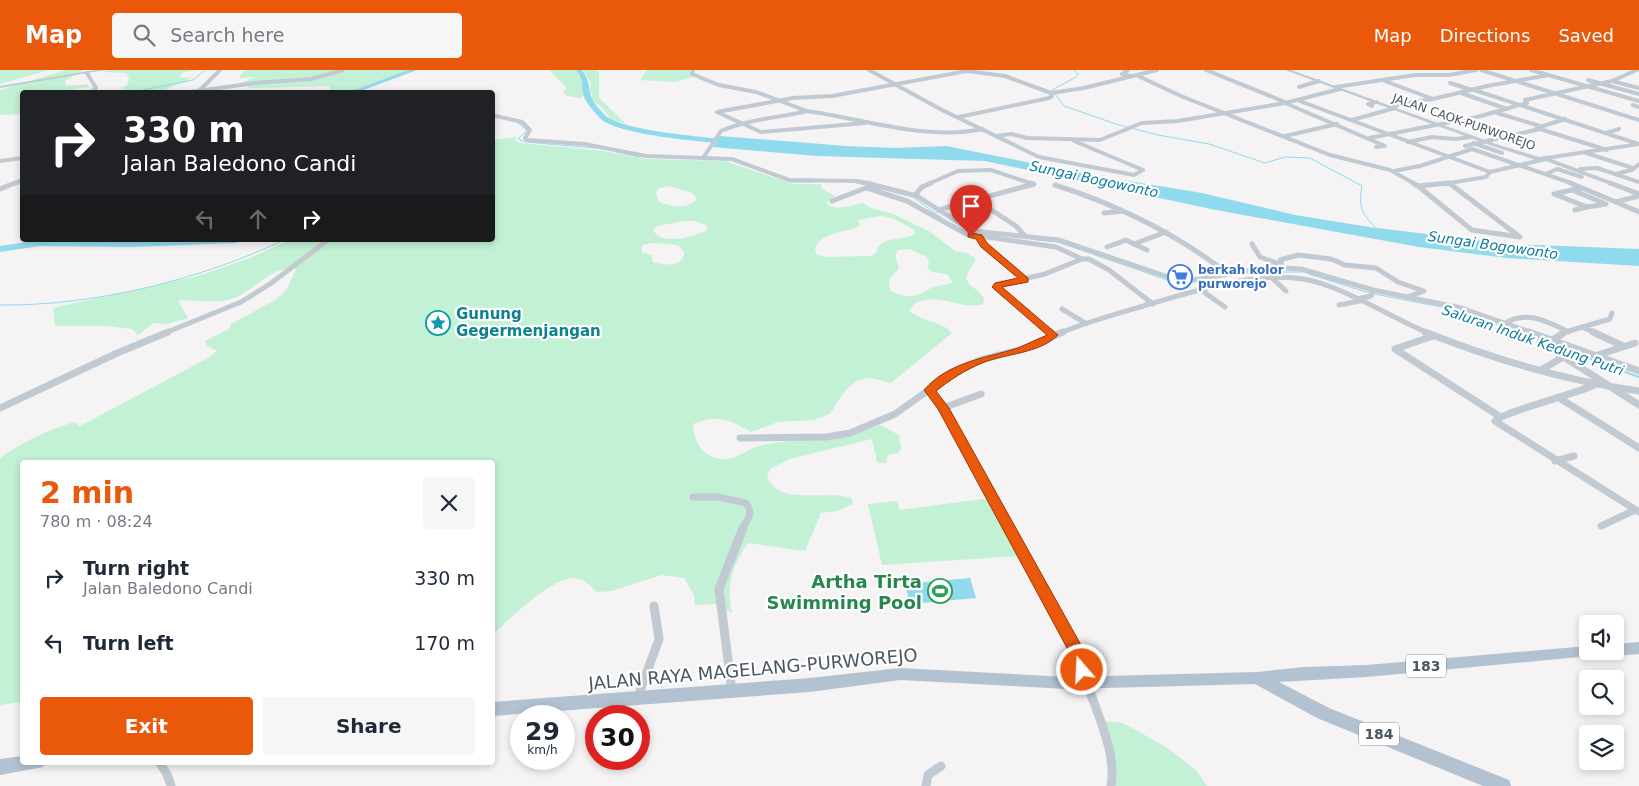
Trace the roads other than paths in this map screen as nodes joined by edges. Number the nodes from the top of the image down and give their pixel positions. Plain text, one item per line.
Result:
1 (101, 70) edge
2 (220, 70) edge
3 (343, 70) edge
4 (693, 70) edge
5 (869, 70) edge
6 (1128, 70) edge
7 (1157, 70) edge
8 (1206, 70) edge
9 (1287, 70) edge
10 (1409, 70) edge
11 (1476, 70) edge
12 (1481, 70) edge
13 (1531, 70) edge
14 (1637, 70) edge
15 (87, 73) junction
16 (1423, 74) junction
17 (1134, 76) junction
18 (1549, 76) junction
19 (1319, 80) junction
20 (1382, 80) junction
21 (1588, 80) dead end
22 (1518, 81) junction
23 (1612, 81) junction
24 (1583, 82) dead end
25 (1450, 83) dead end
26 (893, 84) junction
27 (1576, 84) junction
28 (1600, 84) junction
29 (0, 87) edge
30 (1299, 87) dead end
31 (1588, 87) junction
32 (1338, 88) junction
33 (1639, 88) edge
34 (94, 90) edge
35 (199, 90) edge
36 (204, 90) edge
37 (1473, 90) junction
38 (1052, 93) junction
39 (1461, 93) junction
40 (1558, 93) junction
41 (1639, 94) edge
42 (1433, 99) junction
43 (1298, 100) junction
44 (778, 101) junction
45 (1639, 101) edge
46 (1285, 103) junction
47 (1522, 105) junction
48 (1388, 106) junction
49 (1639, 107) edge
50 (1395, 108) junction
51 (1507, 109) junction
52 (807, 111) junction
53 (1497, 112) junction
54 (1222, 113) junction
55 (495, 116) edge
56 (959, 117) junction
57 (1565, 119) junction
58 (1352, 120) junction
59 (1639, 120) edge
60 (745, 123) junction
61 (865, 123) junction
62 (1337, 124) junction
63 (1441, 125) junction
64 (1540, 128) junction
65 (1619, 129) dead end
66 (983, 130) junction
67 (1478, 132) dead end
68 (1606, 133) junction
69 (1389, 134) junction
70 (997, 136) junction
71 (1285, 136) junction
72 (1469, 136) junction
73 (1369, 138) junction
74 (1074, 141) junction
75 (1483, 141) junction
76 (1407, 142) junction
77 (1473, 143) junction
78 (1639, 144) edge
79 (1376, 147) dead end
80 (1472, 149) junction
81 (1607, 150) junction
82 (1502, 153) dead end
83 (1586, 153) junction
84 (1449, 156) junction
85 (20, 158) edge
86 (703, 158) junction
87 (1546, 159) junction
88 (0, 161) edge
89 (1639, 164) edge
90 (1516, 166) junction
91 (1566, 166) junction
92 (1633, 168) junction
93 (1557, 169) junction
94 (1576, 169) junction
95 (1394, 171) junction
96 (1490, 172) junction
97 (1616, 174) junction
98 (1582, 178) dead end
99 (1572, 180) dead end
100 (20, 181) edge
101 (1639, 182) edge
102 (1449, 183) junction
103 (1055, 185) dead end
104 (1418, 186) junction
105 (870, 187) junction
106 (1582, 188) junction
107 (0, 189) edge
108 (1572, 190) junction
109 (915, 194) junction
110 (1554, 194) junction
111 (1639, 195) edge
112 (1548, 196) dead end
113 (832, 201) dead end
114 (1616, 202) junction
115 (1587, 207) junction
116 (987, 208) dead end
117 (938, 210) junction
118 (1124, 210) junction
119 (1575, 210) dead end
120 (1639, 212) edge
121 (1104, 213) dead end
122 (1166, 232) junction
123 (979, 236) junction
124 (1025, 236) junction
125 (325, 242) edge
126 (1134, 244) junction
127 (1252, 244) dead end
128 (1107, 247) dead end
129 (1147, 250) dead end
130 (1082, 259) junction
131 (1281, 262) junction
132 (1264, 269) junction
133 (1271, 276) junction
134 (1231, 277) junction
135 (1025, 280) junction
136 (1201, 290) junction
137 (1286, 291) dead end
138 (1372, 292) junction
139 (1406, 297) junction
140 (1359, 300) junction
141 (1152, 304) junction
142 (1339, 305) dead end
143 (1225, 306) dead end
144 (1062, 309) dead end
145 (1612, 313) dead end
146 (1085, 323) junction
147 (1504, 324) junction
148 (1582, 327) junction
149 (1569, 332) junction
150 (1054, 335) junction
151 (1433, 336) junction
152 (1635, 343) dead end
153 (1553, 344) junction
154 (1623, 346) junction
155 (1598, 355) junction
156 (1563, 357) junction
157 (1541, 370) junction
158 (1639, 371) edge
159 (1594, 385) junction
160 (1610, 387) junction
161 (930, 390) junction
162 (1639, 391) edge
163 (981, 394) dead end
164 (1561, 399) junction
165 (1639, 405) edge
166 (0, 408) edge
167 (943, 408) junction
168 (1499, 416) junction
169 (740, 438) dead end
170 (1639, 448) edge
171 (1574, 456) dead end
172 (1555, 461) junction
173 (693, 497) dead end
174 (1637, 511) edge
175 (1601, 526) dead end
176 (654, 606) dead end
177 (1639, 648) edge
178 (1624, 649) edge
179 (1076, 651) junction
180 (1579, 652) edge
181 (1257, 678) junction
182 (1103, 681) junction
183 (1067, 683) junction
184 (1087, 683) junction
185 (732, 691) junction
186 (636, 700) junction
187 (495, 709) edge
188 (20, 764) edge
189 (160, 765) edge
190 (941, 766) dead end
191 (0, 767) edge
192 (170, 786) edge
193 (926, 786) edge
194 (1111, 786) edge
195 (1503, 786) edge

1 - 15 street
2 - 35 street
3 - 36 street
4 - 44 street
5 - 26 street
6 - 17 street
7 - 17 street
8 - 46 street
9 - 19 street, JALAN CAOK-PURWOREJO
10 - 16 street
11 - 16 street
12 - 22 street
13 - 18 street
14 - 23 street
15 - 29 street
15 - 34 street
16 - 20 street
17 - 38 street
17 - 54 street
18 - 22 street
18 - 27 street
19 - 30 street
19 - 32 street, JALAN CAOK-PURWOREJO
20 - 32 street
20 - 42 street
21 - 28 street
22 - 37 street
22 - 40 street
23 - 28 street
23 - 33 street
24 - 27 street
25 - 37 street
26 - 38 street
26 - 44 street
26 - 56 street
27 - 31 street
28 - 31 street
28 - 41 street
31 - 40 street
31 - 45 street
32 - 43 street
32 - 48 street, JALAN CAOK-PURWOREJO
37 - 39 street
37 - 47 street
38 - 56 street
39 - 42 street
39 - 51 street
40 - 47 street
40 - 59 street
42 - 48 street
43 - 46 street
43 - 58 street
44 - 52 street
44 - 60 street
45 - 49 street
46 - 54 street
46 - 62 street
47 - 51 street
47 - 57 street
48 - 50 street, JALAN CAOK-PURWOREJO
50 - 58 street
50 - 63 street, JALAN CAOK-PURWOREJO
51 - 53 street
52 - 60 street
52 - 61 street
53 - 63 street
53 - 64 street
54 - 71 street
54 - 74 street
55 - 86 street
56 - 66 street
57 - 64 street
57 - 68 street
58 - 62 street
58 - 69 street
60 - 61 street
60 - 86 street
61 - 66 street
62 - 71 street
62 - 73 street
63 - 69 street
63 - 72 street, JALAN CAOK-PURWOREJO
64 - 75 street
64 - 81 street
65 - 68 street
66 - 70 street
67 - 72 street
68 - 78 street
69 - 73 street
69 - 76 street
70 - 74 street
70 - 74 street
71 - 95 street
72 - 75 street, JALAN CAOK-PURWOREJO
72 - 76 street
73 - 79 street
75 - 77 street
75 - 87 street, JALAN CAOK-PURWOREJO
76 - 84 street
77 - 80 street
77 - 82 street
78 - 81 street, JALAN CAOK-PURWOREJO
80 - 84 street
80 - 90 street
81 - 83 street, JALAN CAOK-PURWOREJO
83 - 87 street, JALAN CAOK-PURWOREJO
83 - 92 street
84 - 95 street
84 - 96 street
85 - 88 street
86 - 105 street
87 - 90 street
87 - 91 street
89 - 92 street
90 - 96 street
90 - 106 street
91 - 93 street
91 - 94 street
92 - 97 street
93 - 98 street
93 - 99 street
94 - 97 street
94 - 111 street
95 - 104 street
96 - 102 street
97 - 101 street
100 - 107 street
102 - 104 street
102 - 104 street
103 - 118 street
105 - 109 street
105 - 113 street
105 - 123 street
106 - 108 street
106 - 114 street
108 - 110 street
108 - 115 street
109 - 117 street
109 - 117 street
110 - 112 street
110 - 115 street
111 - 114 street
114 - 120 street
115 - 119 street
116 - 124 street
117 - 124 street
118 - 121 street
118 - 122 street
122 - 126 street
122 - 134 street
123 - 130 street
123 - 135 street
124 - 134 street
125 - 166 street
126 - 128 street
126 - 129 street
127 - 131 street
130 - 135 street
130 - 141 street
131 - 132 street
131 - 138 street
131 - 139 street
132 - 133 street
132 - 134 street
133 - 134 street
133 - 137 street
133 - 140 street
134 - 136 street
135 - 150 street
136 - 141 street
136 - 143 street
138 - 139 street
138 - 140 street
139 - 147 street
140 - 142 street
140 - 151 street
141 - 146 street
144 - 146 street
145 - 148 street
146 - 150 street
147 - 149 street
147 - 153 street
148 - 149 street
148 - 154 street
149 - 153 street
150 - 161 street
151 - 157 street
151 - 168 street
152 - 154 street
153 - 155 street
153 - 156 street
154 - 155 street
155 - 158 street
156 - 157 street
156 - 160 street
157 - 159 street
159 - 160 street
159 - 164 street
160 - 162 street
160 - 165 street
161 - 167 street
161 - 169 street
163 - 167 street
164 - 168 street
164 - 170 street
167 - 179 street
168 - 172 street
171 - 172 street
172 - 174 street
173 - 185 street
174 - 175 street
176 - 186 street
177 - 178 main road
179 - 182 street
179 - 183 street
180 - 181 main road, 183
181 - 182 main road, JALAN RAYA MAGELANG-PURWOREJO
181 - 195 main road, 184
182 - 184 main road, JALAN RAYA MAGELANG-PURWOREJO
183 - 184 main road, JALAN RAYA MAGELANG-PURWOREJO
183 - 185 main road, JALAN RAYA MAGELANG-PURWOREJO
184 - 194 street
185 - 186 main road, JALAN RAYA MAGELANG-PURWOREJO
186 - 187 main road, JALAN RAYA MAGELANG-PURWOREJO
188 - 191 main road
189 - 192 street
190 - 193 street

